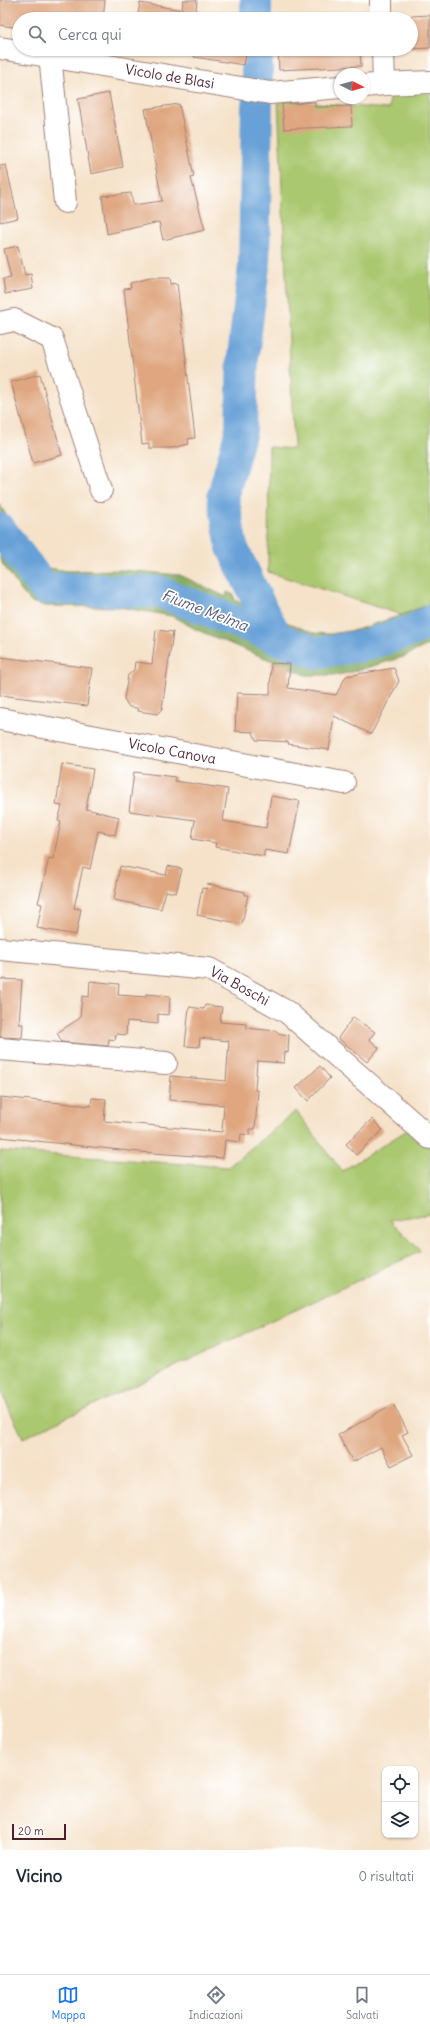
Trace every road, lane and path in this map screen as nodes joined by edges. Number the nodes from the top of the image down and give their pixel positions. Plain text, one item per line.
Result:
1 (381, 0) edge
2 (381, 12) edge
3 (0, 48) edge
4 (12, 50) edge
5 (50, 56) edge
6 (56, 56) edge
7 (380, 56) edge
8 (430, 82) edge
9 (374, 85) edge
10 (334, 88) edge
11 (65, 202) dead end
12 (0, 323) edge
13 (101, 490) dead end
14 (0, 719) edge
15 (344, 783) dead end
16 (0, 949) edge
17 (0, 1049) edge
18 (166, 1063) dead end
19 (430, 1138) edge

1 - 2 street
3 - 4 street, Vicolo de Blasi
5 - 11 street
6 - 10 street, Vicolo de Blasi
7 - 9 street
8 - 9 street
12 - 13 street
14 - 15 street, Vicolo Canova
16 - 19 street, Via Boschi
17 - 18 street

